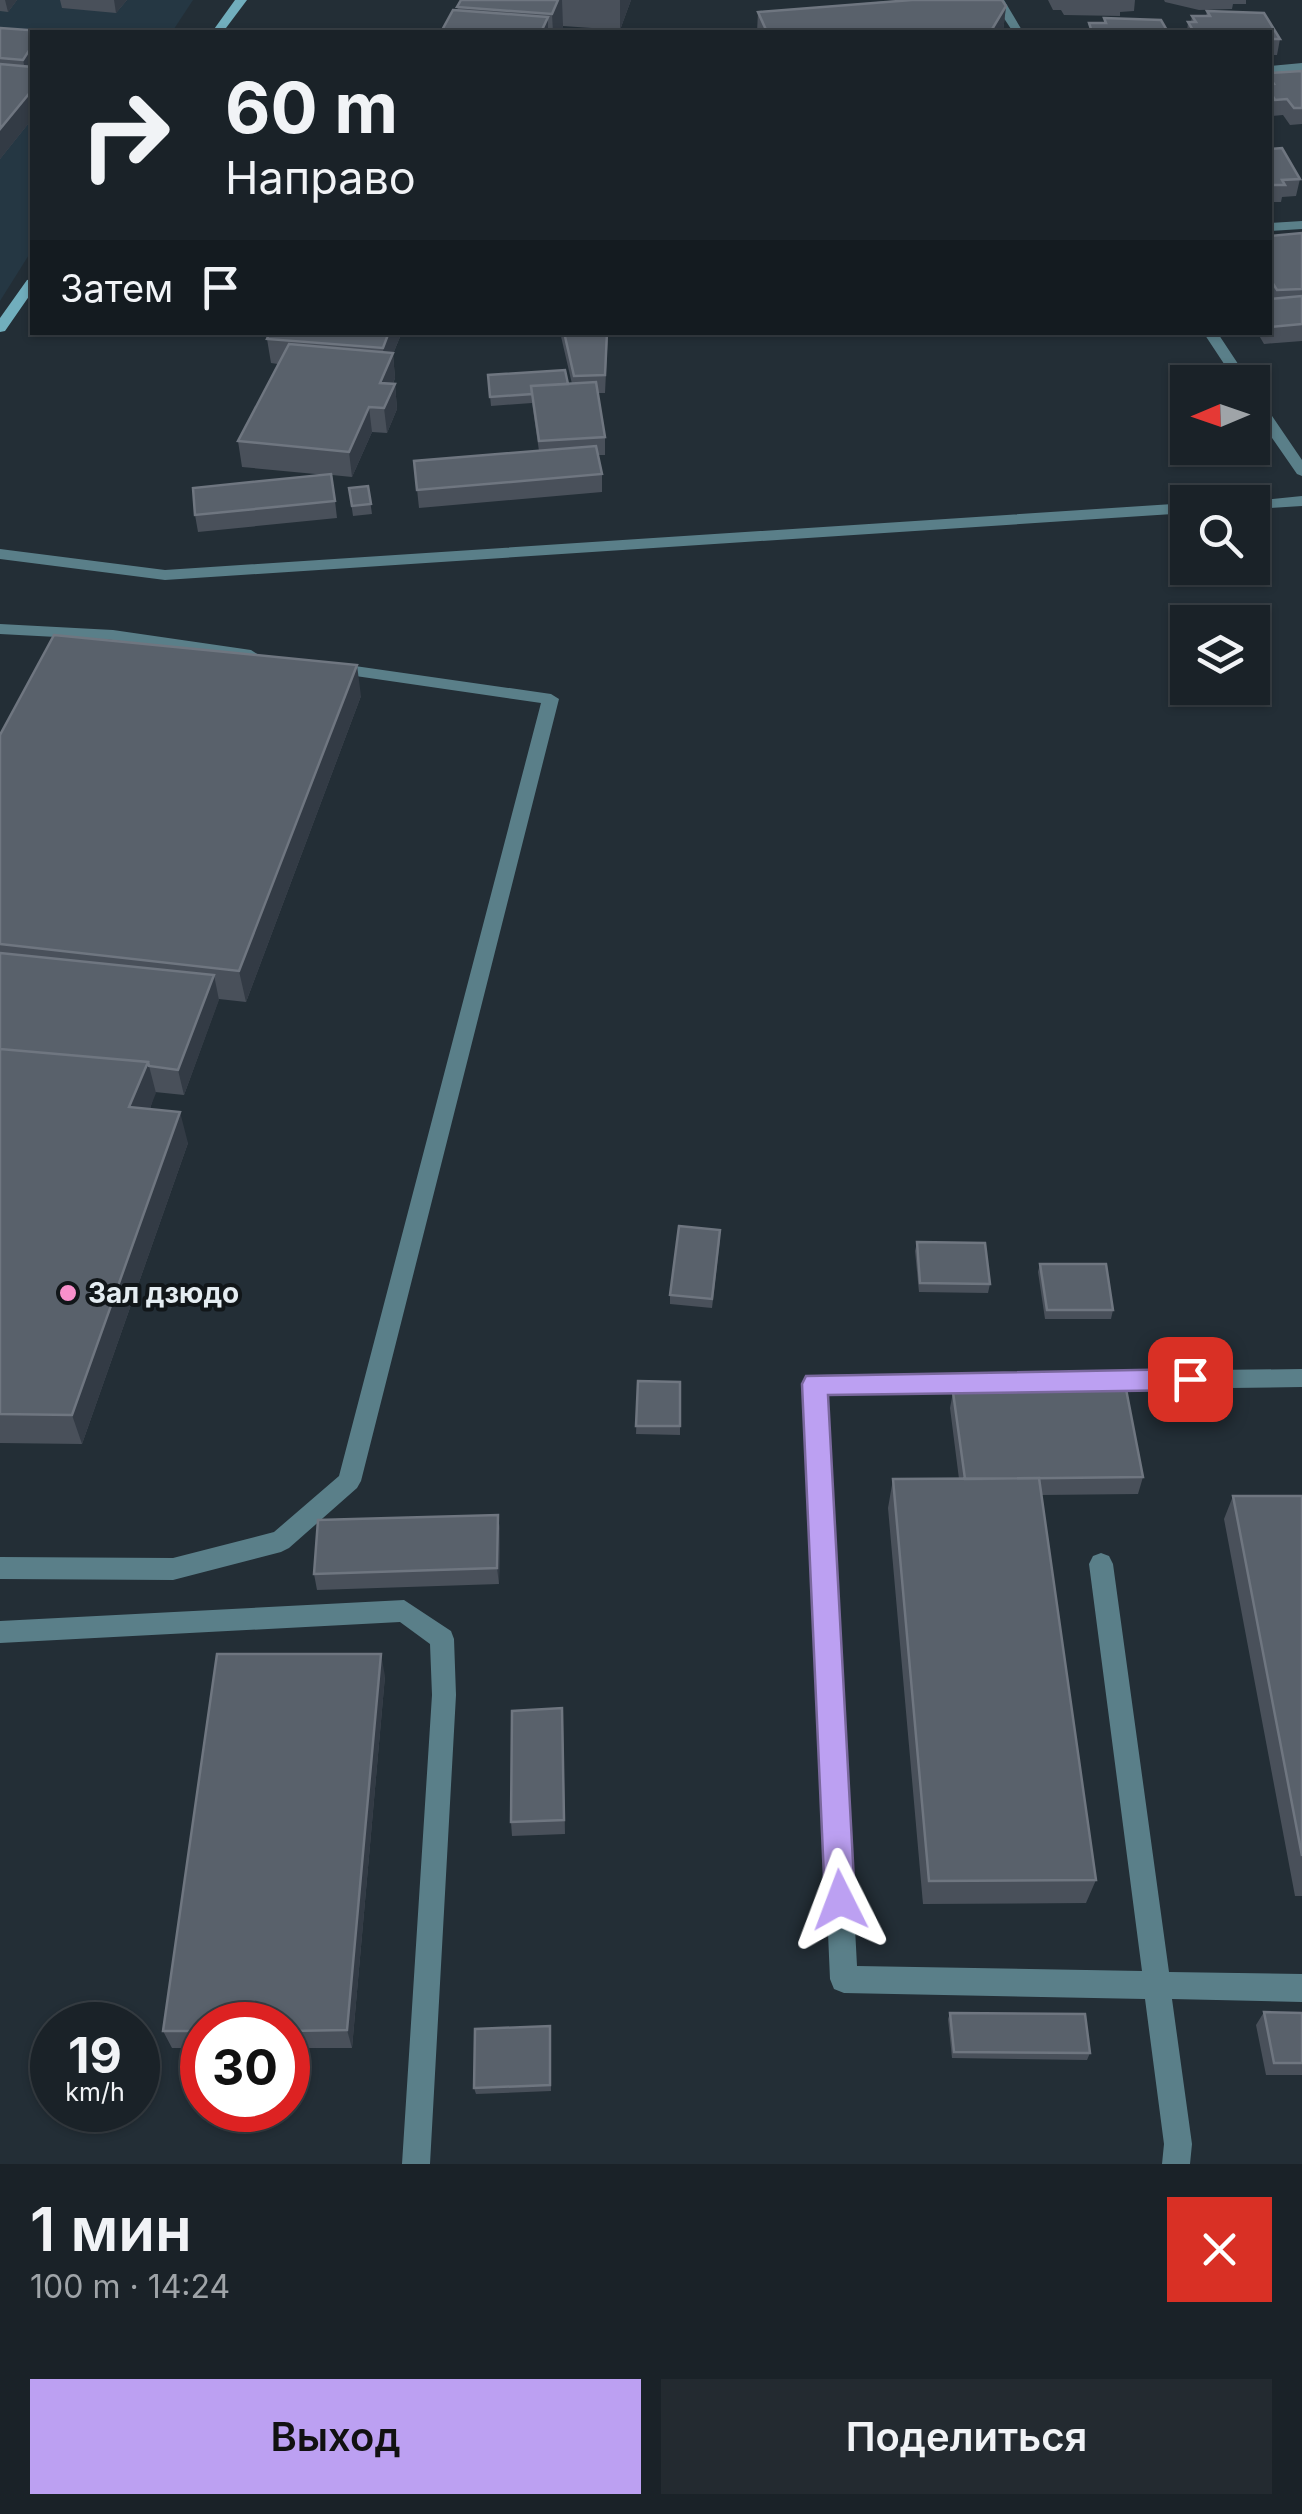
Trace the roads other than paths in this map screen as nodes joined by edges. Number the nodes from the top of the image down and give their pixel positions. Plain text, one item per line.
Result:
1 (241, 0) edge
2 (998, 0) edge
3 (218, 30) edge
4 (1017, 30) edge
5 (1302, 68) edge
6 (1272, 70) edge
7 (1302, 225) edge
8 (1272, 227) edge
9 (30, 286) edge
10 (0, 328) edge
11 (1212, 335) edge
12 (1232, 365) edge
13 (1270, 424) edge
14 (1302, 471) edge
15 (1302, 501) edge
16 (1270, 503) edge
17 (1170, 509) edge
18 (0, 554) edge
19 (0, 628) edge
20 (266, 658) edge
21 (304, 663) edge
22 (1302, 1378) edge
23 (1102, 1564) dead end
24 (0, 1568) edge
25 (0, 1632) edge
26 (1158, 1986) junction
27 (1302, 1988) edge
28 (416, 2164) edge
29 (1176, 2164) edge

1 - 3 main road
2 - 4 street
5 - 6 street
7 - 8 street
9 - 10 main road
11 - 12 street
13 - 14 street
15 - 16 street
17 - 18 street
19 - 20 street
21 - 24 street
22 - 26 street
23 - 26 street
25 - 28 street
26 - 27 street
26 - 29 street

